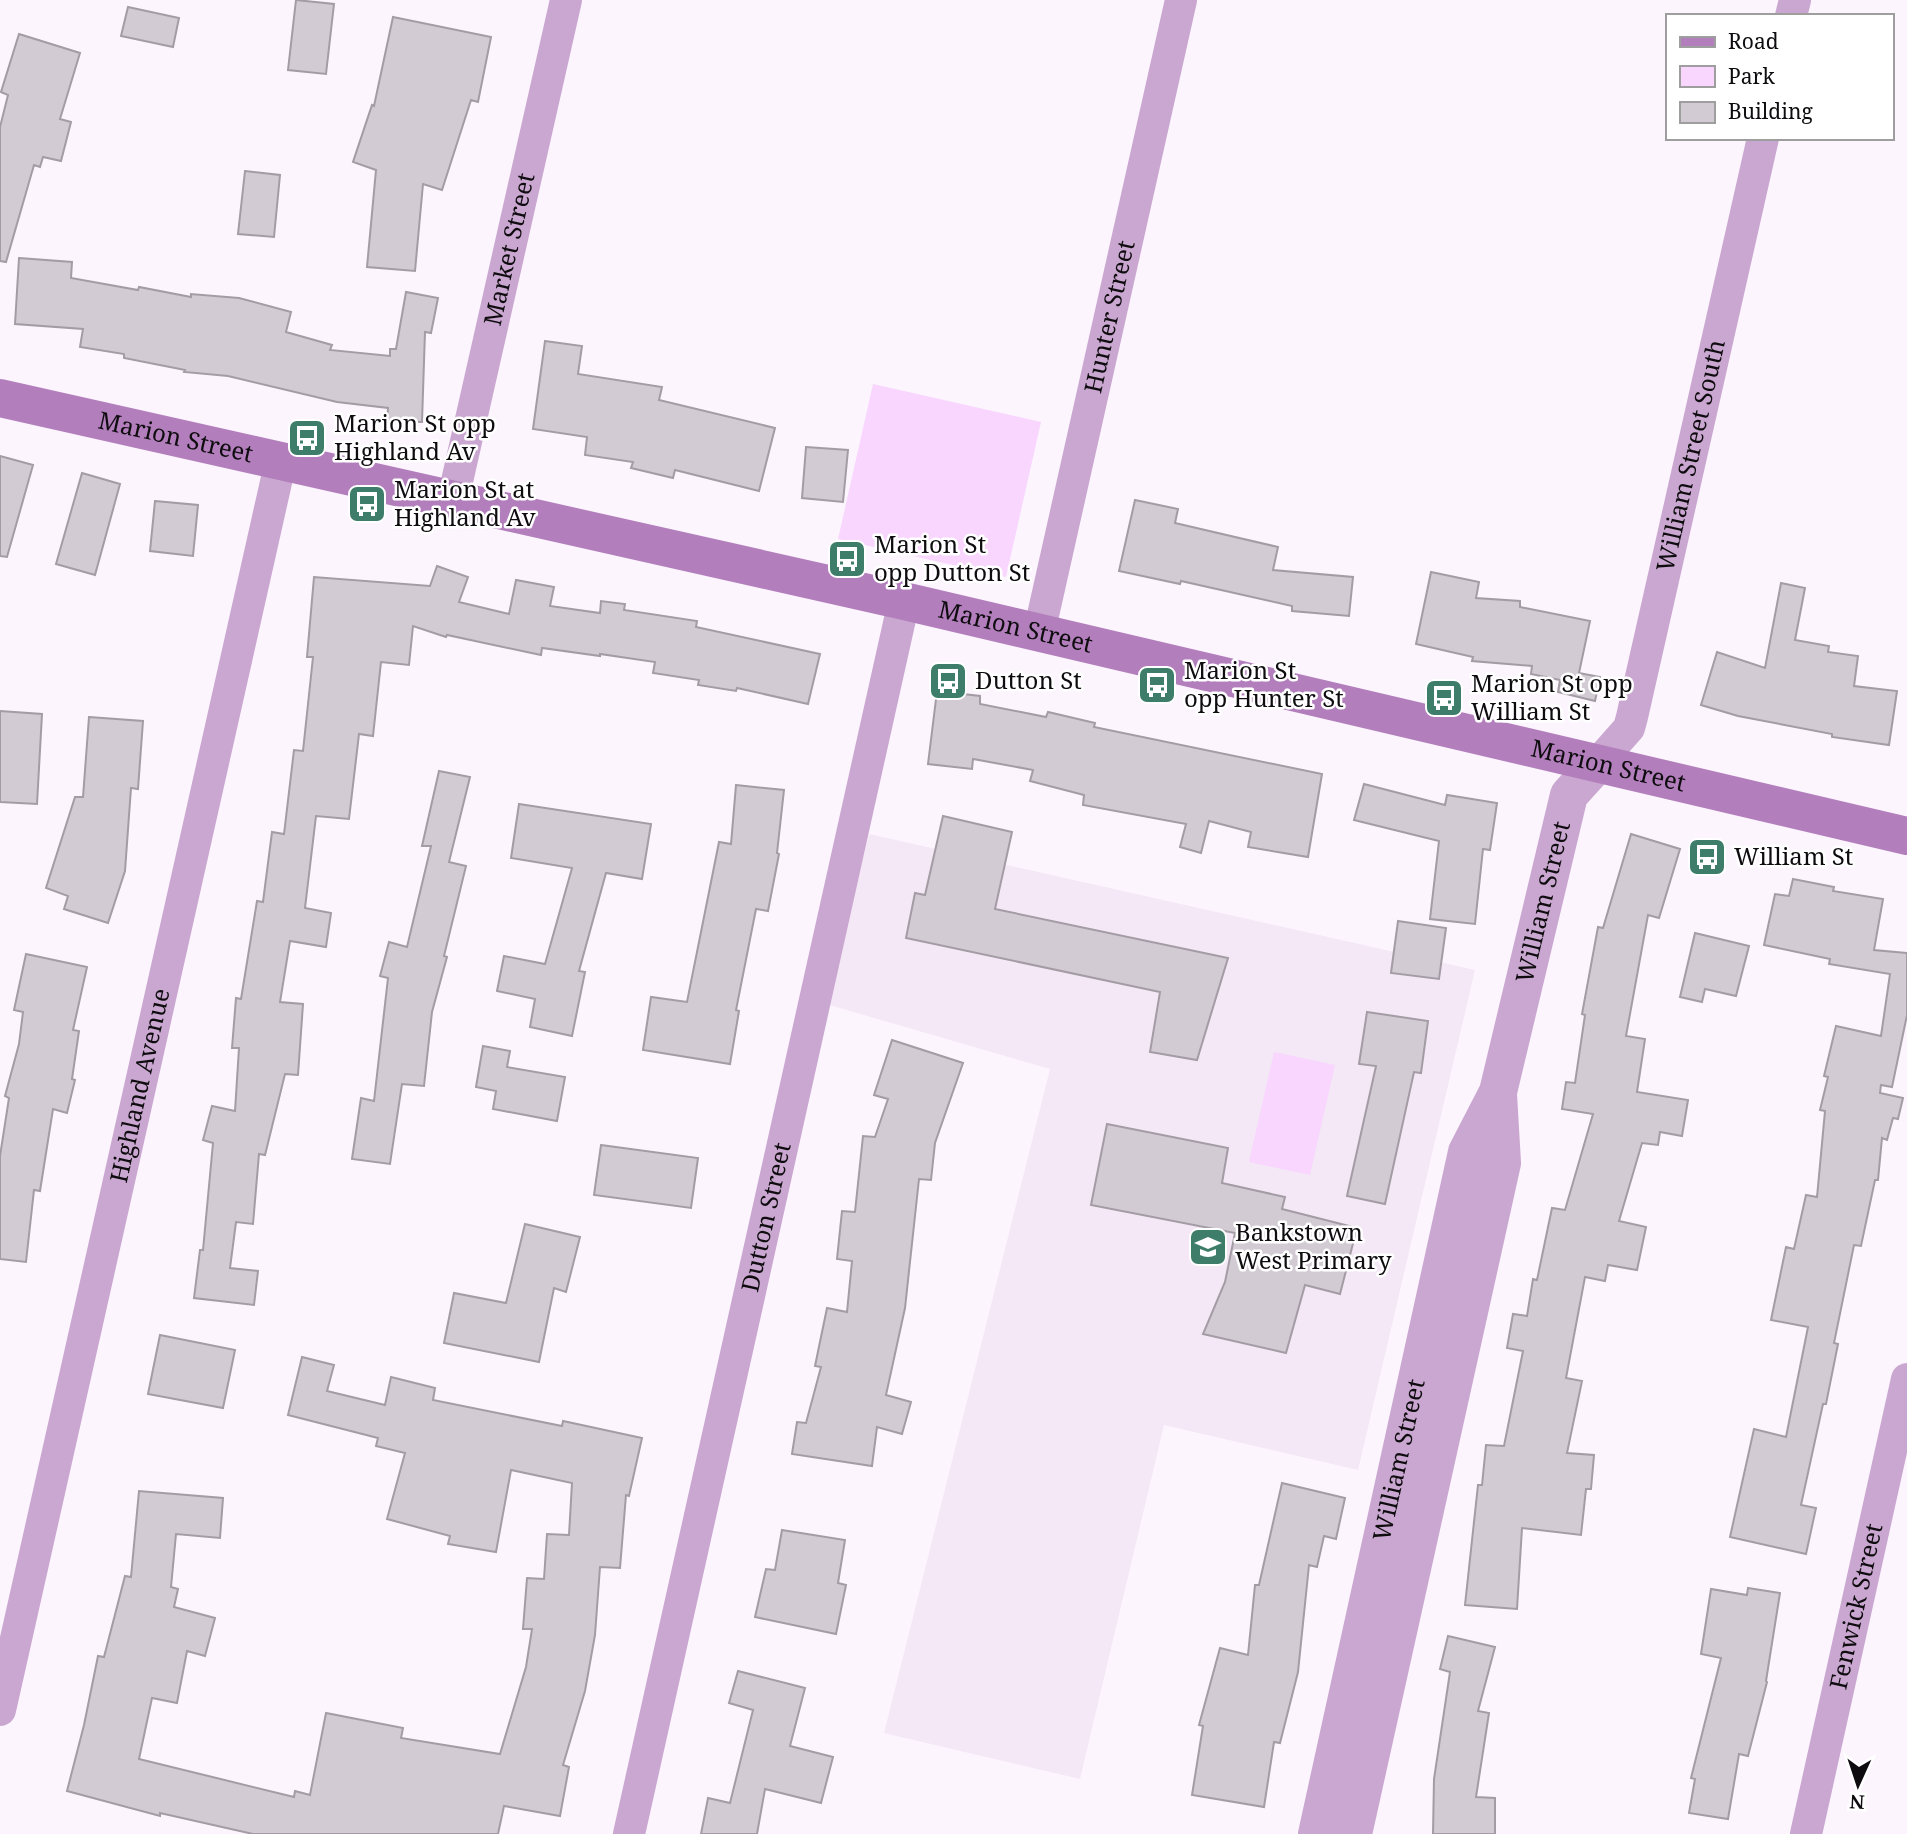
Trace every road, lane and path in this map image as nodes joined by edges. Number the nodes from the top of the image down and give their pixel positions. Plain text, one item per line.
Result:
1 (566, 0) edge
2 (1181, 0) edge
3 (1763, 140) edge
4 (0, 398) edge
5 (281, 460) junction
6 (453, 499) junction
7 (904, 601) junction
8 (1039, 633) junction
9 (1598, 763) junction
10 (1907, 836) edge
11 (1498, 1092) junction
12 (1907, 1379) edge
13 (0, 1710) edge
14 (628, 1834) edge
15 (1317, 1834) edge
16 (1353, 1834) edge
17 (1807, 1834) edge

1 - 6 street, Market Street
2 - 8 street, Hunter Street
3 - 9 street, William Street South
4 - 5 main road, Marion Street
5 - 6 main road, Marion Street
5 - 13 street, Highland Avenue
6 - 7 main road, Marion Street
7 - 8 main road, Marion Street
7 - 14 street, Dutton Street
8 - 9 main road, Marion Street
9 - 10 main road, Marion Street
9 - 11 street, William Street
11 - 15 street, William Street
11 - 16 street, William Street
12 - 17 street, Fenwick Street

